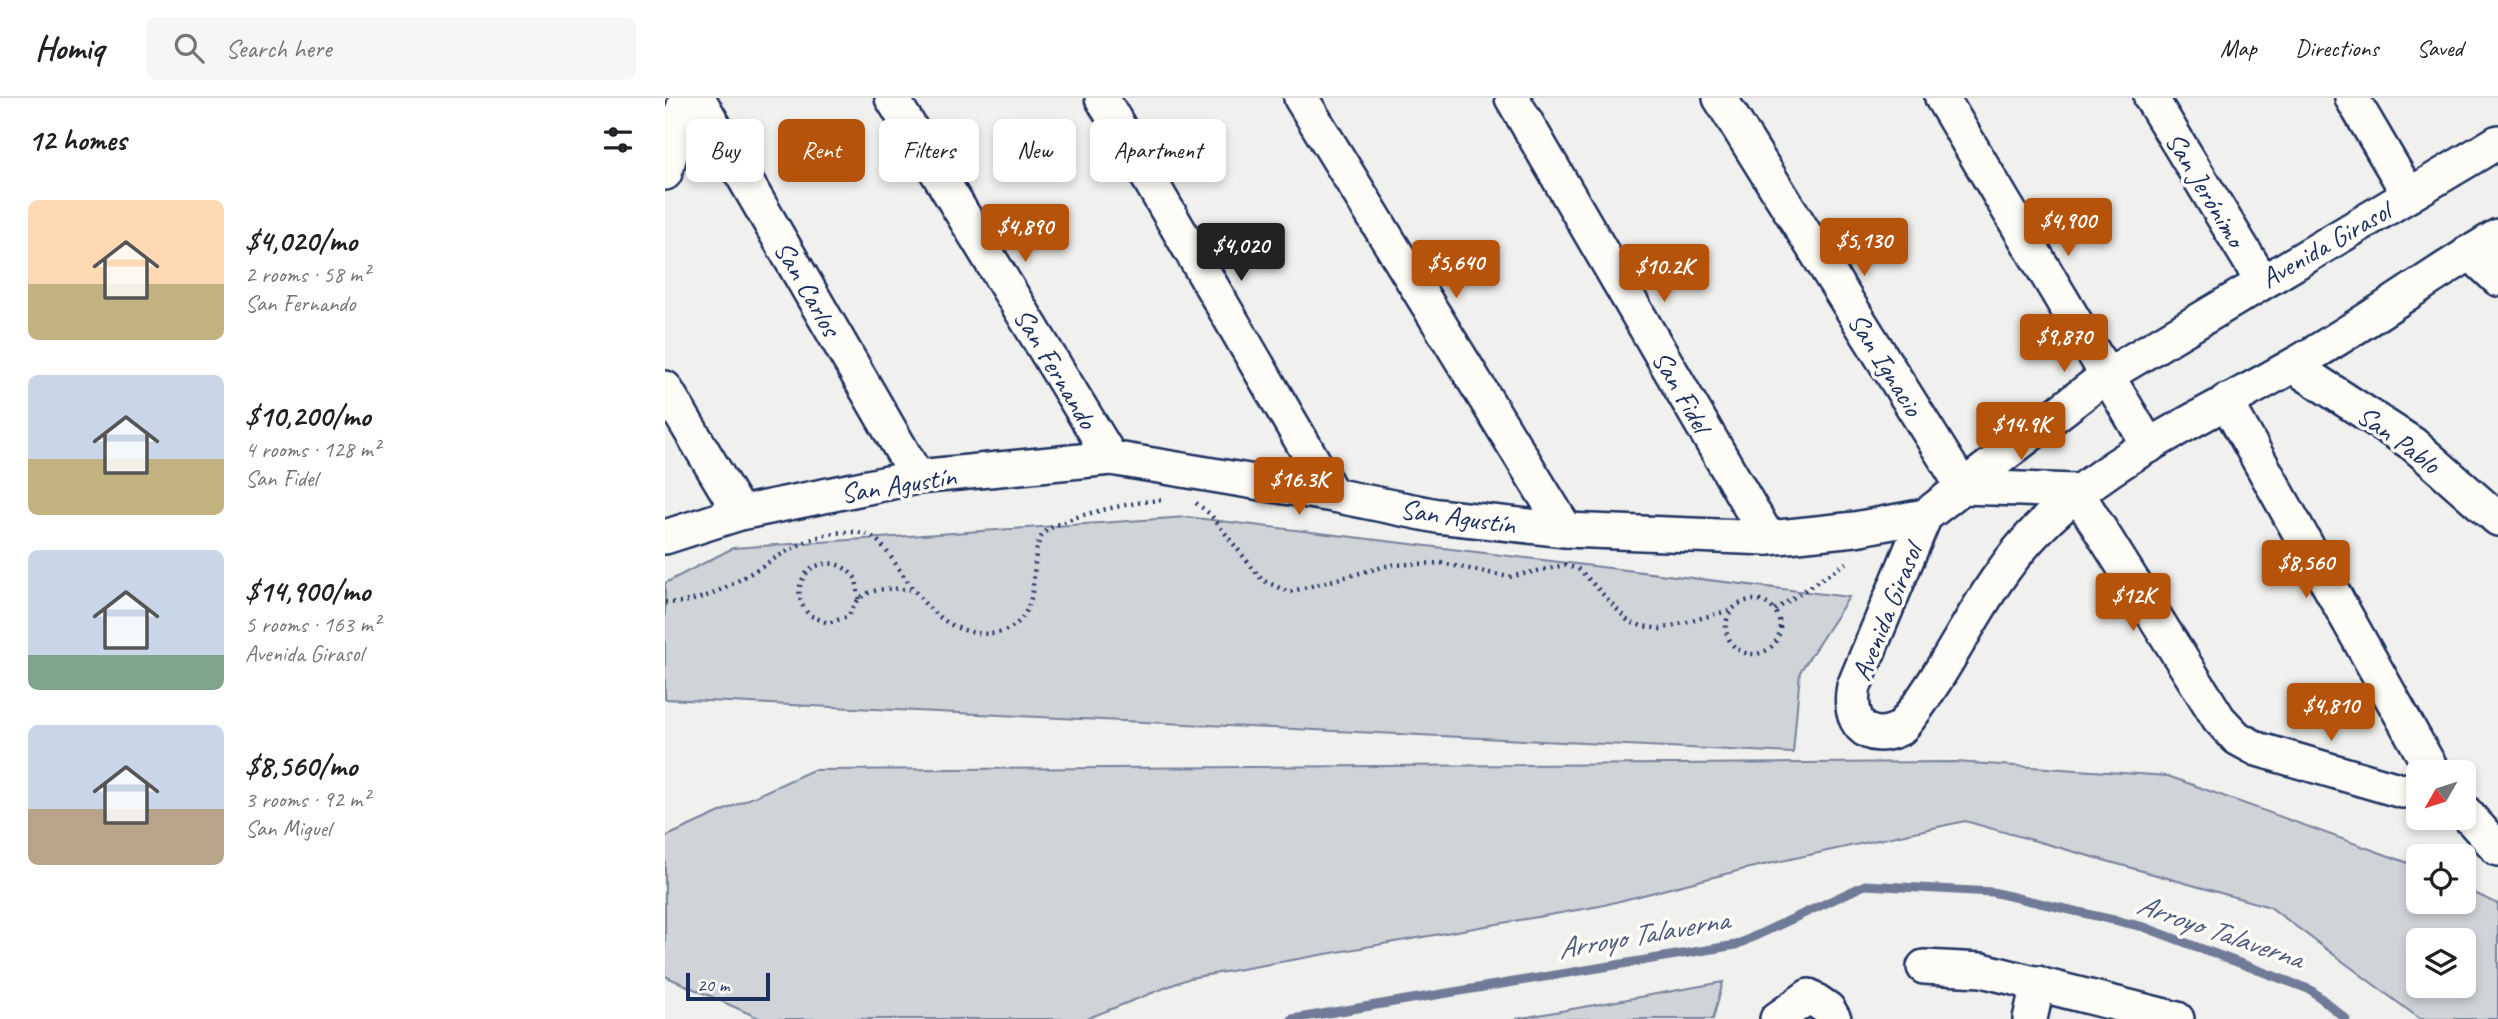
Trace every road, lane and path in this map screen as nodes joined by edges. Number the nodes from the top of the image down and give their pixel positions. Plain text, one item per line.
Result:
1 (686, 98) edge
2 (698, 98) edge
3 (892, 98) edge
4 (1102, 98) edge
5 (1301, 98) edge
6 (1512, 98) edge
7 (1720, 98) edge
8 (1942, 98) edge
9 (2151, 98) edge
10 (2352, 98) edge
11 (2498, 142) edge
12 (665, 173) edge
13 (2409, 195) junction
14 (2498, 236) edge
15 (2469, 253) junction
16 (2498, 279) edge
17 (2262, 281) junction
18 (2293, 366) junction
19 (2106, 376) junction
20 (665, 388) edge
21 (2226, 401) junction
22 (2149, 446) junction
23 (1111, 458) junction
24 (917, 477) junction
25 (1963, 487) junction
26 (2076, 491) junction
27 (1333, 495) junction
28 (1167, 500) dead end
29 (1193, 500) dead end
30 (740, 513) junction
31 (1925, 516) junction
32 (2498, 519) edge
33 (1566, 530) junction
34 (665, 537) edge
35 (1768, 538) junction
36 (911, 590) junction
37 (859, 599) junction
38 (665, 602) edge
39 (1731, 610) junction
40 (2426, 760) edge
41 (2406, 790) edge
42 (2476, 824) edge
43 (2498, 849) edge
44 (1924, 967) dead end
45 (2038, 983) junction
46 (1777, 1019) edge
47 (1834, 1019) edge
48 (2030, 1019) edge
49 (2177, 1019) edge

1 - 12 street
2 - 24 street, San Carlos
3 - 23 street, San Fernando
4 - 27 street
5 - 33 street
6 - 35 street, San Fidel
7 - 25 street, San Ignacio
8 - 19 street
9 - 17 street, San Jerónimo
10 - 13 street
11 - 13 street, Avenida Girasol
13 - 17 street, Avenida Girasol
14 - 15 street, Avenida Girasol
15 - 16 street
15 - 18 street, Avenida Girasol
17 - 19 street, Avenida Girasol
18 - 21 street, Avenida Girasol
18 - 32 street, San Pablo
19 - 22 street
19 - 25 street, Avenida Girasol
20 - 30 street
21 - 22 street, Avenida Girasol
21 - 40 street
22 - 26 street, Avenida Girasol
23 - 24 street, San Agustín
23 - 27 street, San Agustín
24 - 30 street, San Agustín
25 - 26 street
25 - 31 street, Avenida Girasol
26 - 31 street, Avenida Girasol
26 - 41 street
27 - 33 street, San Agustín
28 - 36 path
29 - 39 path
30 - 34 street, San Agustín
31 - 35 street, San Agustín
33 - 35 street, San Agustín
36 - 37 path
36 - 38 path
37 - 37 path
39 - 39 path
42 - 43 street
44 - 45 street
45 - 48 street
45 - 49 street
46 - 47 street

